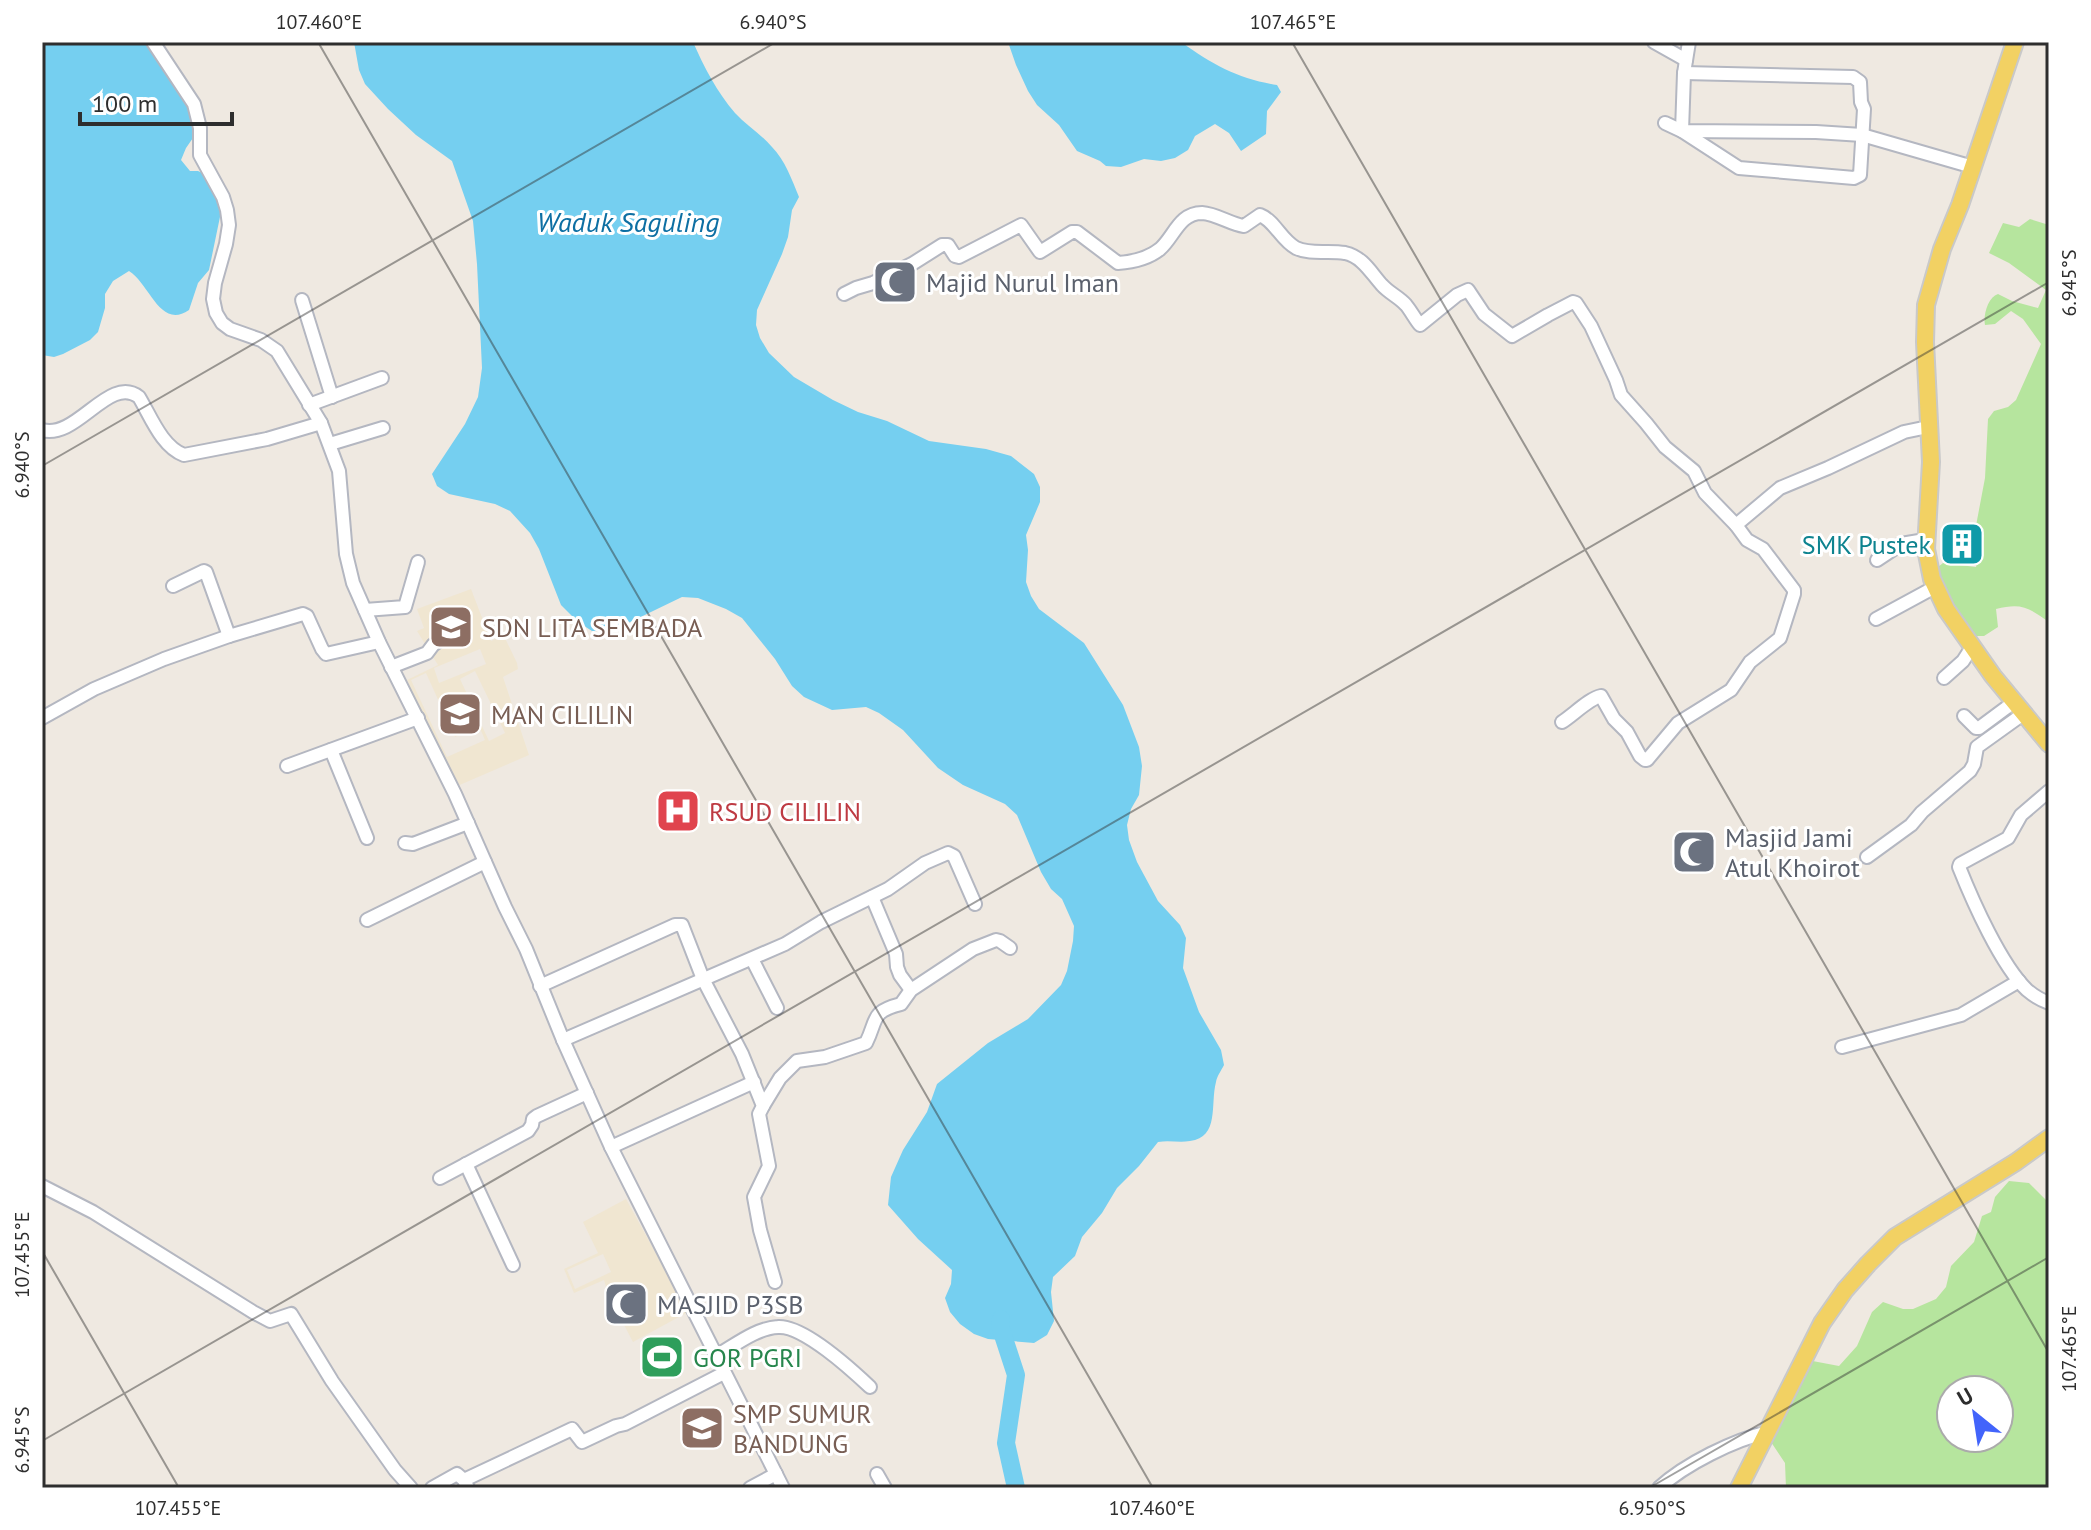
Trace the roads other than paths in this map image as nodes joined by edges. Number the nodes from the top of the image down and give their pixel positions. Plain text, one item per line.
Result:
1 (153, 42) edge
2 (1654, 42) edge
3 (1689, 42) edge
4 (2015, 42) edge
5 (1685, 66) junction
6 (1665, 123) dead end
7 (1682, 131) junction
8 (1862, 135) junction
9 (1973, 167) junction
10 (844, 294) dead end
11 (302, 300) dead end
12 (382, 378) dead end
13 (332, 397) junction
14 (309, 405) junction
15 (321, 423) junction
16 (1928, 427) junction
17 (383, 428) dead end
18 (42, 430) edge
19 (330, 444) junction
20 (1736, 525) junction
21 (1925, 540) junction
22 (1877, 560) dead end
23 (418, 562) dead end
24 (173, 586) dead end
25 (1935, 587) junction
26 (365, 610) junction
27 (1876, 619) dead end
28 (462, 624) dead end
29 (229, 636) junction
30 (379, 642) junction
31 (1972, 647) junction
32 (391, 667) junction
33 (1944, 678) dead end
34 (2018, 708) junction
35 (1964, 716) dead end
36 (42, 718) edge
37 (418, 718) junction
38 (1562, 722) dead end
39 (2049, 744) edge
40 (331, 750) junction
41 (287, 766) dead end
42 (1930, 786) dead end
43 (2049, 791) edge
44 (1939, 798) junction
45 (468, 823) junction
46 (367, 838) dead end
47 (405, 843) dead end
48 (1867, 857) dead end
49 (485, 862) junction
50 (872, 897) junction
51 (975, 904) dead end
52 (367, 920) dead end
53 (1010, 948) dead end
54 (752, 959) junction
55 (703, 979) junction
56 (2019, 981) junction
57 (540, 986) junction
58 (911, 990) junction
59 (2049, 1003) edge
60 (777, 1008) dead end
61 (563, 1040) junction
62 (1842, 1047) dead end
63 (754, 1082) junction
64 (587, 1093) junction
65 (763, 1106) junction
66 (2049, 1138) edge
67 (611, 1147) junction
68 (466, 1164) junction
69 (440, 1178) dead end
70 (42, 1186) edge
71 (513, 1265) dead end
72 (775, 1282) dead end
73 (716, 1356) junction
74 (724, 1373) junction
75 (870, 1387) dead end
76 (1768, 1432) junction
77 (776, 1474) junction
78 (877, 1474) dead end
79 (466, 1484) edge
80 (1741, 1487) edge
81 (411, 1488) edge
82 (432, 1488) edge
83 (750, 1488) edge
84 (783, 1488) edge
85 (885, 1488) edge
86 (1659, 1488) edge

1 - 14 street
2 - 5 street
3 - 5 street
4 - 9 main road
5 - 7 street
5 - 8 street
6 - 7 street
7 - 8 street
7 - 8 street
8 - 9 street
9 - 16 main road
10 - 20 street
11 - 13 street
12 - 13 street
13 - 14 street
14 - 15 street
15 - 18 street
15 - 19 street
16 - 20 street
16 - 21 main road
17 - 19 street
19 - 26 street
20 - 38 street
21 - 22 street
21 - 25 main road
23 - 26 street
24 - 29 street
25 - 27 street
25 - 31 main road
26 - 30 street
28 - 32 street
29 - 30 street
29 - 36 street
30 - 32 street
31 - 33 street
31 - 34 main road
32 - 37 street
34 - 35 street
34 - 39 main road
34 - 44 street
37 - 40 street
37 - 45 street
40 - 41 street
40 - 46 street
42 - 44 street
43 - 56 street
44 - 48 street
45 - 47 street
45 - 49 street
49 - 52 street
49 - 57 street
50 - 51 street
50 - 54 street
50 - 58 street
53 - 58 street
54 - 55 street
54 - 60 street
55 - 57 street
55 - 61 street
55 - 63 street
56 - 59 street
56 - 62 street
57 - 61 street
58 - 65 street
61 - 64 street
63 - 65 street
63 - 67 street
64 - 67 street
64 - 68 street
65 - 72 street
66 - 76 main road
67 - 73 street
68 - 69 street
68 - 71 street
70 - 81 street
73 - 74 street
73 - 75 street
74 - 77 street
74 - 79 street
76 - 80 main road
76 - 86 street
77 - 83 street
77 - 84 street
78 - 85 street
79 - 82 street

